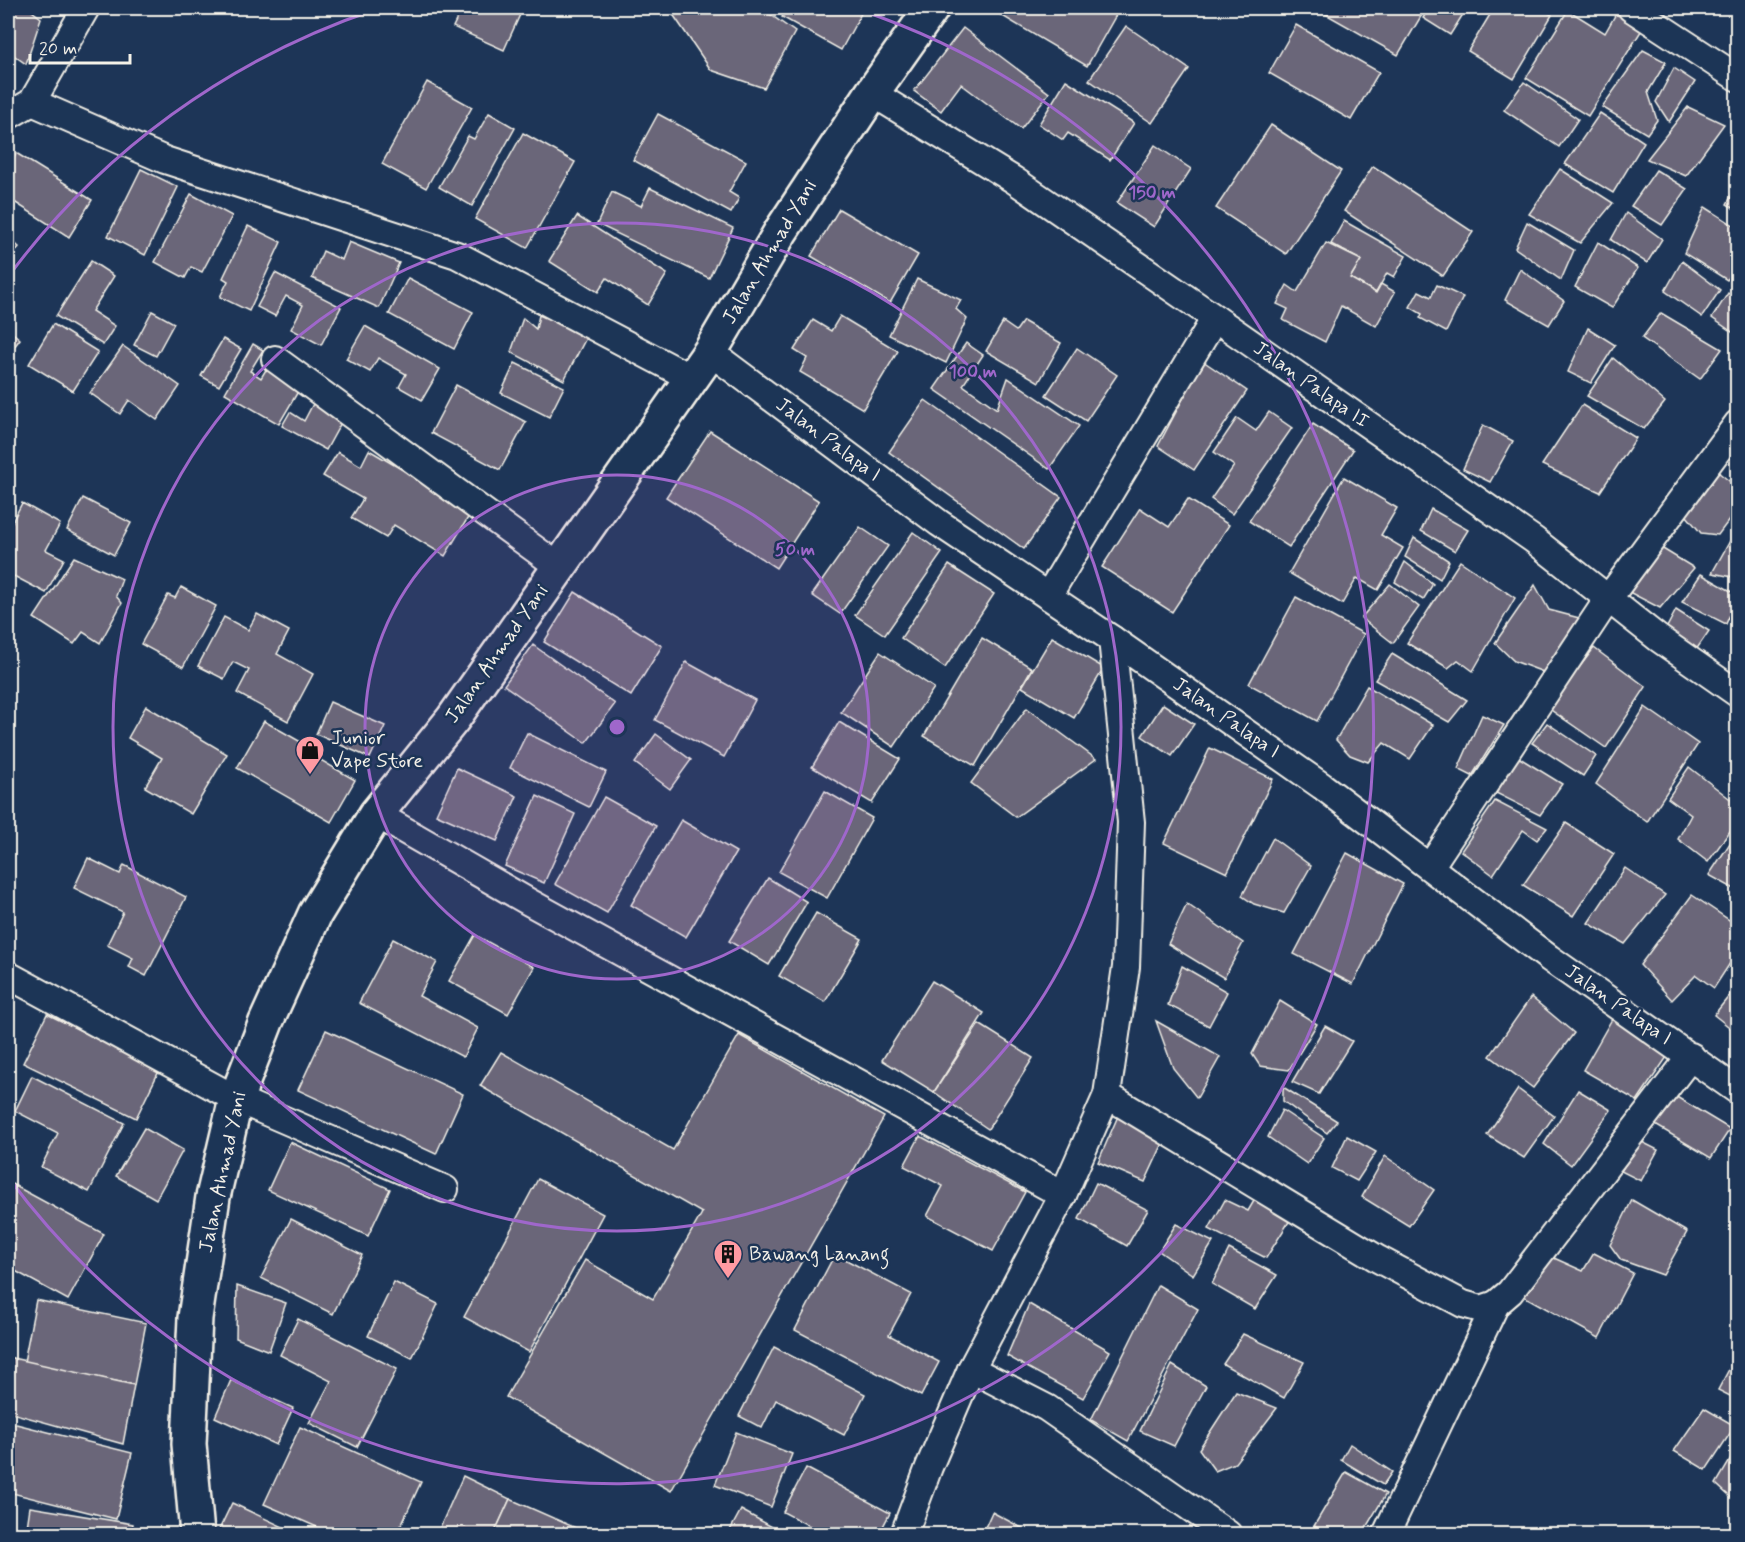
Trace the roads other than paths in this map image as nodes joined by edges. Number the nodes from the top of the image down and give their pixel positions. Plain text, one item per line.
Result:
1 (86, 8) edge
2 (932, 8) edge
3 (1632, 8) edge
4 (1737, 78) edge
5 (872, 93) junction
6 (32, 102) junction
7 (8, 116) edge
8 (1215, 318) junction
9 (275, 359) dead end
10 (701, 365) junction
11 (1737, 423) edge
12 (558, 566) junction
13 (1048, 596) junction
14 (1608, 599) junction
15 (1112, 639) junction
16 (1737, 694) edge
17 (376, 814) junction
18 (1430, 867) junction
19 (8, 975) edge
20 (1691, 1056) junction
21 (1737, 1091) edge
22 (1107, 1095) junction
23 (236, 1099) junction
24 (445, 1189) dead end
25 (1063, 1195) junction
26 (1496, 1304) junction
27 (970, 1369) junction
28 (197, 1534) edge
29 (904, 1534) edge
30 (1228, 1534) edge
31 (1386, 1534) edge

1 - 6 street
2 - 5 main road, Jalan Ahmad Yani
3 - 4 street
5 - 8 street, Jalan Palapa II
5 - 10 main road, Jalan Ahmad Yani
6 - 7 street
6 - 10 street, Jalan Palapa I
8 - 13 street
8 - 14 street, Jalan Palapa II
9 - 12 street
10 - 12 main road, Jalan Ahmad Yani
10 - 13 street, Jalan Palapa I
11 - 14 street
12 - 17 main road, Jalan Ahmad Yani
13 - 15 street, Jalan Palapa I
14 - 16 street, Jalan Palapa II
14 - 18 street
15 - 18 street, Jalan Palapa I
15 - 22 street
17 - 23 main road, Jalan Ahmad Yani
17 - 25 street
18 - 20 street, Jalan Palapa I
19 - 23 street
20 - 21 street, Jalan Palapa I
20 - 26 street
22 - 25 street
22 - 26 street
23 - 24 street
23 - 28 main road, Jalan Ahmad Yani
25 - 27 street
26 - 31 street
27 - 29 street
27 - 30 street

